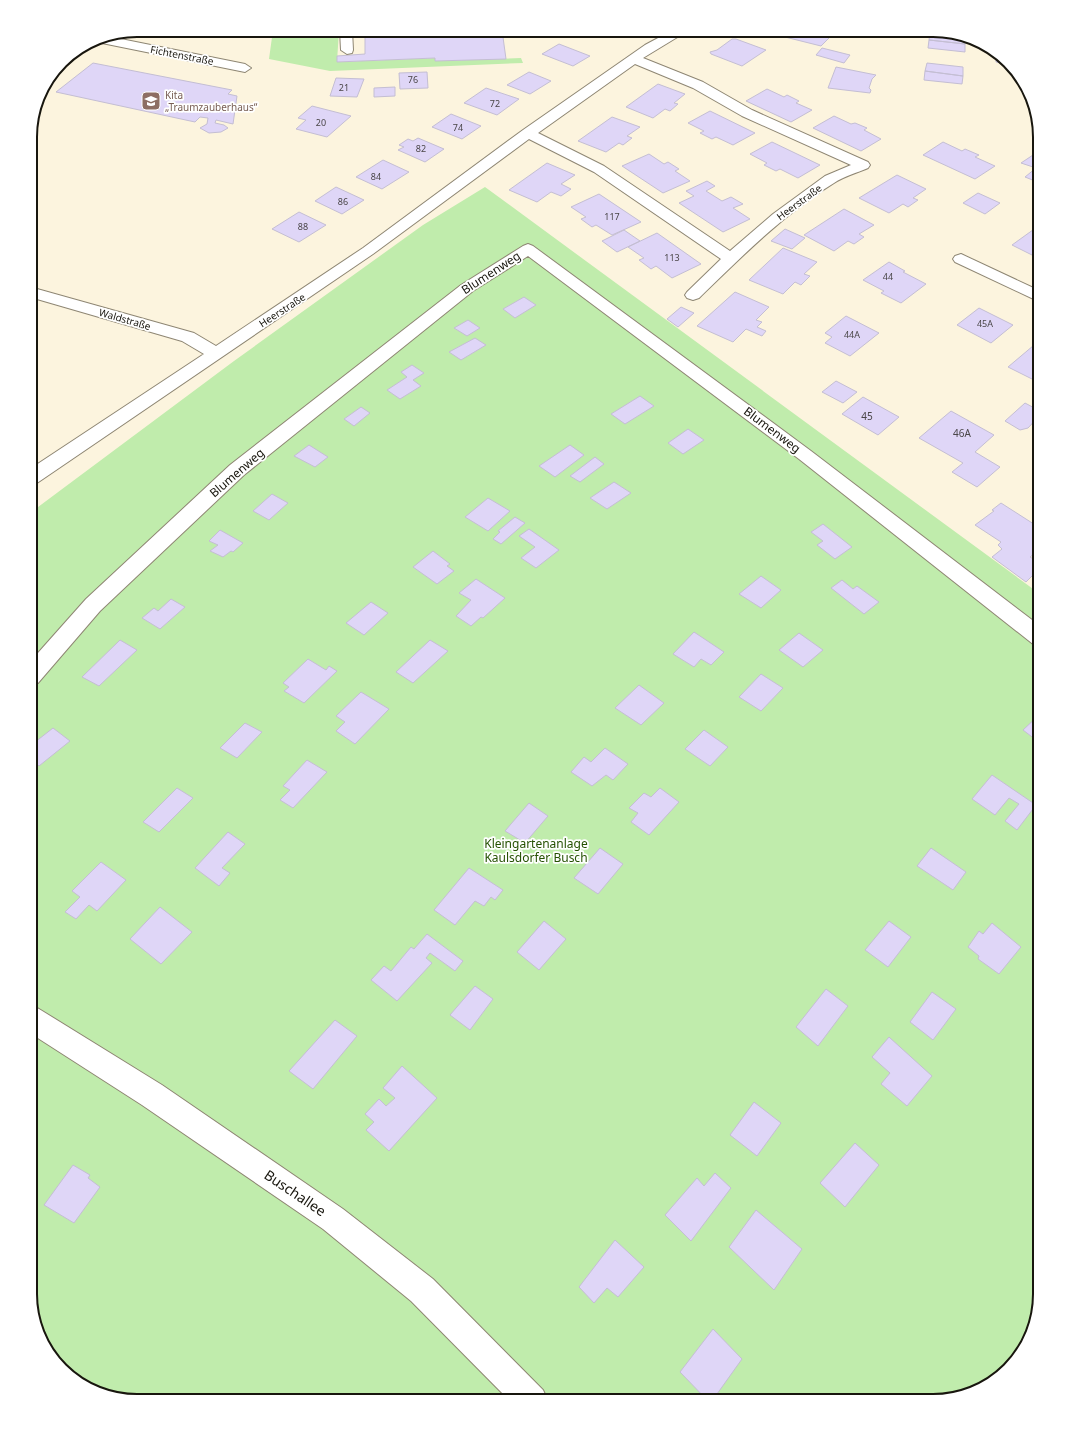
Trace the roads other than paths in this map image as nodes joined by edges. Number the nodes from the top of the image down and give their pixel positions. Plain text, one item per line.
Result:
1 (346, 37) edge
2 (670, 37) edge
3 (110, 41) edge
4 (347, 50) dead end
5 (634, 59) junction
6 (245, 68) dead end
7 (528, 133) junction
8 (731, 258) junction
9 (961, 259) dead end
10 (1033, 293) edge
11 (37, 294) edge
12 (693, 295) dead end
13 (216, 354) junction
14 (37, 473) edge
15 (1033, 633) edge
16 (37, 669) edge
17 (37, 1022) edge
18 (525, 1394) edge

1 - 4 street
2 - 5 street, Heerstraße
3 - 6 street, Fichtenstraße
5 - 7 street, Heerstraße
5 - 8 street, Heerstraße
7 - 8 street
7 - 13 street, Heerstraße
8 - 12 street
9 - 10 street
11 - 13 street, Waldstraße
13 - 14 street, Heerstraße
15 - 16 street, Blumenweg
17 - 18 street, Buschallee

